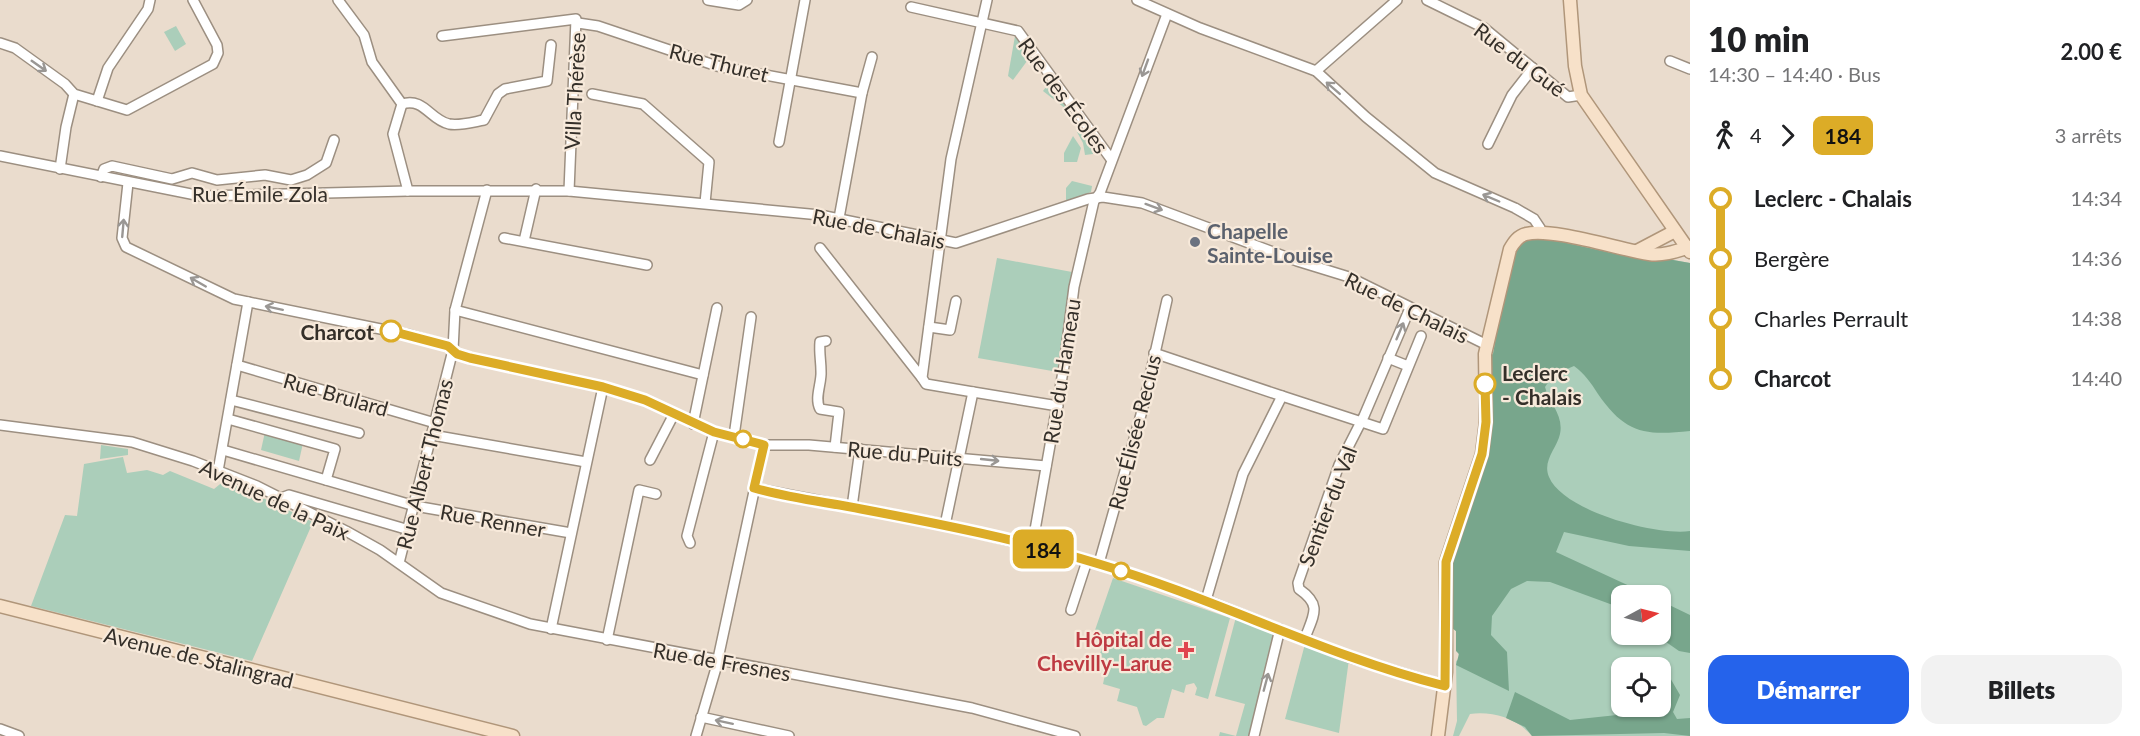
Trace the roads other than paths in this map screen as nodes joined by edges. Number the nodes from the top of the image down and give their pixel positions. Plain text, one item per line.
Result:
1 (150, 0) edge
2 (193, 0) edge
3 (338, 0) edge
4 (708, 0) edge
5 (747, 0) edge
6 (805, 0) edge
7 (987, 0) edge
8 (1137, 0) edge
9 (1397, 0) edge
10 (1428, 0) edge
11 (1570, 0) edge
12 (911, 7) dead end
13 (1167, 14) junction
14 (981, 22) junction
15 (578, 23) junction
16 (442, 36) dead end
17 (0, 43) edge
18 (550, 45) dead end
19 (872, 57) dead end
20 (1670, 61) dead end
21 (1533, 68) junction
22 (1690, 69) edge
23 (1316, 72) junction
24 (789, 79) junction
25 (862, 93) junction
26 (74, 94) junction
27 (592, 94) dead end
28 (1581, 95) junction
29 (97, 101) junction
30 (402, 104) junction
31 (334, 140) dead end
32 (779, 142) dead end
33 (1488, 144) dead end
34 (0, 156) edge
35 (1112, 159) junction
36 (60, 169) junction
37 (101, 177) junction
38 (128, 183) junction
39 (536, 189) junction
40 (408, 190) junction
41 (487, 190) junction
42 (569, 191) junction
43 (1096, 196) junction
44 (705, 203) junction
45 (839, 218) junction
46 (1540, 228) junction
47 (504, 238) dead end
48 (1569, 238) junction
49 (940, 239) junction
50 (524, 241) junction
51 (1686, 242) edge
52 (820, 248) dead end
53 (1637, 251) junction
54 (1505, 262) junction
55 (647, 265) dead end
56 (1167, 300) dead end
57 (956, 301) dead end
58 (248, 302) junction
59 (717, 308) dead end
60 (1410, 308) junction
61 (455, 310) junction
62 (752, 317) dead end
63 (930, 327) junction
64 (1420, 336) dead end
65 (826, 341) dead end
66 (1487, 345) junction
67 (453, 350) junction
68 (1154, 353) junction
69 (1388, 358) junction
70 (237, 365) junction
71 (1408, 366) junction
72 (703, 375) junction
73 (922, 378) junction
74 (603, 387) junction
75 (973, 392) junction
76 (1282, 396) junction
77 (231, 400) junction
78 (1058, 406) junction
79 (674, 414) junction
80 (228, 419) junction
81 (435, 423) junction
82 (1360, 423) junction
83 (693, 424) junction
84 (0, 425) edge
85 (714, 432) junction
86 (359, 433) dead end
87 (432, 435) junction
88 (734, 436) junction
89 (764, 445) junction
90 (835, 447) junction
91 (860, 449) junction
92 (223, 450) junction
93 (961, 458) junction
94 (650, 459) dead end
95 (586, 462) junction
96 (1046, 466) junction
97 (218, 471) junction
98 (326, 480) junction
99 (754, 488) junction
100 (656, 494) dead end
101 (281, 498) junction
102 (415, 506) junction
103 (852, 507) junction
104 (945, 525) junction
105 (409, 530) junction
106 (571, 533) junction
107 (690, 543) dead end
108 (1032, 547) junction
109 (1088, 561) junction
110 (400, 564) junction
111 (1099, 564) junction
112 (1206, 600) junction
113 (0, 606) edge
114 (1071, 610) dead end
115 (0, 614) edge
116 (550, 629) junction
117 (1280, 629) junction
118 (1305, 638) junction
119 (607, 640) junction
120 (717, 660) junction
121 (1445, 686) junction
122 (394, 710) junction
123 (701, 717) junction
124 (0, 729) edge
125 (1053, 733) edge
126 (19, 736) edge
127 (484, 736) edge
128 (513, 736) edge
129 (696, 736) edge
130 (789, 736) edge
131 (1076, 736) edge
132 (1254, 736) edge
133 (1438, 736) edge

1 - 29 street
2 - 29 street
3 - 30 street
4 - 5 street
6 - 24 street
7 - 14 street
8 - 13 street
9 - 23 street
10 - 21 street, Rue du Gué
11 - 28 main road
12 - 14 street, Rue des Écoles
13 - 23 street
13 -> 35 street, Rue du Hameau
14 - 35 street, Rue des Écoles
14 - 49 street
15 - 16 street, Villa Thérèse
15 - 24 street, Rue Thuret
15 - 42 street, Villa Thérèse
17 -> 26 street
18 - 30 street
19 - 25 street
20 - 22 street
21 - 28 street, Rue du Gué
21 - 33 street
46 -> 23 street
24 - 25 street, Rue Thuret
24 - 32 street
25 - 45 street
26 - 29 street
26 - 36 street
27 - 44 street
28 - 51 main road
30 - 40 street
31 - 37 street
34 - 36 street, Rue Émile Zola
35 - 43 street, Rue du Hameau
36 - 37 street, Rue Émile Zola
37 - 38 street, Rue Émile Zola
38 - 40 street, Rue Émile Zola
58 -> 38 street, Rue du Puits
39 - 41 street, Rue de Chalais
39 - 42 street, Rue de Chalais
39 - 50 street
40 - 41 street, Rue Émile Zola
41 - 61 street, Rue Albert Thomas
42 - 44 street, Rue de Chalais
43 - 49 street, Rue de Chalais
43 -> 60 street, Rue de Chalais
43 - 78 street, Rue du Hameau
44 - 45 street, Rue de Chalais
45 - 49 street, Rue de Chalais
46 - 48 main road
46 - 54 main road
47 - 50 street
48 - 53 main road
48 - 54 main road
49 - 63 street
50 - 55 street
51 - 53 main road
51 - 53 main road
52 - 73 street
54 - 66 main road
56 - 68 street, Rue Élisée Reclus
57 - 63 street
67 -> 58 street, Rue du Puits
58 - 70 street
59 - 72 street
60 - 66 street, Rue de Chalais
69 -> 60 street
61 - 67 street, Rue Albert Thomas
61 - 72 street
62 - 88 street
63 - 73 street
64 - 71 street, Sentier du Val
65 - 90 street
66 - 121 main road
67 - 74 street, Rue du Puits
67 - 81 street, Rue Albert Thomas
68 - 76 street
68 - 111 street, Rue Élisée Reclus
69 - 71 street
69 - 82 street
70 - 77 street
70 - 81 street, Rue Brulard
71 - 82 street, Sentier du Val
72 - 83 street
73 - 75 street
74 - 79 street, Rue du Puits
74 - 95 street
75 - 78 street
75 - 93 street
76 - 82 street
76 - 112 street
77 - 80 street
77 - 86 street
78 - 96 street, Rue du Hameau
79 - 83 street, Rue du Puits
79 - 94 street
80 - 92 street
80 - 98 street
81 - 87 street, Rue Albert Thomas
82 - 118 street, Sentier du Val
83 - 85 street, Rue du Puits
84 - 97 street, Avenue de la Paix
85 - 88 street, Rue du Puits
85 - 107 street
87 - 95 street
87 - 102 street, Rue Albert Thomas
88 - 89 street, Rue du Puits
89 - 90 street, Rue du Puits
89 - 99 street
90 - 91 street, Rue du Puits
91 - 93 street, Rue du Puits
91 - 103 street
92 - 97 street
92 - 98 street, Rue Renner
93 -> 96 street, Rue du Puits
93 - 104 street
95 - 106 street
96 - 108 street, Rue du Hameau
97 - 101 street, Avenue de la Paix
98 - 102 street, Rue Renner
99 - 103 street
99 - 120 street
100 - 119 street
101 - 105 street
101 - 110 street, Avenue de la Paix
102 - 105 street, Rue Albert Thomas
102 - 106 street, Rue Renner
103 - 104 street
104 - 108 street
105 - 110 street, Rue Albert Thomas
106 - 116 street
108 - 109 street
109 - 111 street
109 - 114 street
110 - 116 street, Rue de Fresnes
111 - 112 street
112 - 117 street
113 - 122 main road, Avenue de Stalingrad
115 - 122 main road, Avenue de Stalingrad
116 - 119 street, Rue de Fresnes
117 - 118 street
132 -> 117 street
118 - 121 street
119 - 120 street, Rue de Fresnes
120 - 123 street
120 - 125 street, Rue de Fresnes
121 - 133 main road
122 - 127 main road
122 - 128 main road
123 - 129 street
130 -> 123 street
124 - 126 street
125 - 131 street, Rue de Fresnes

